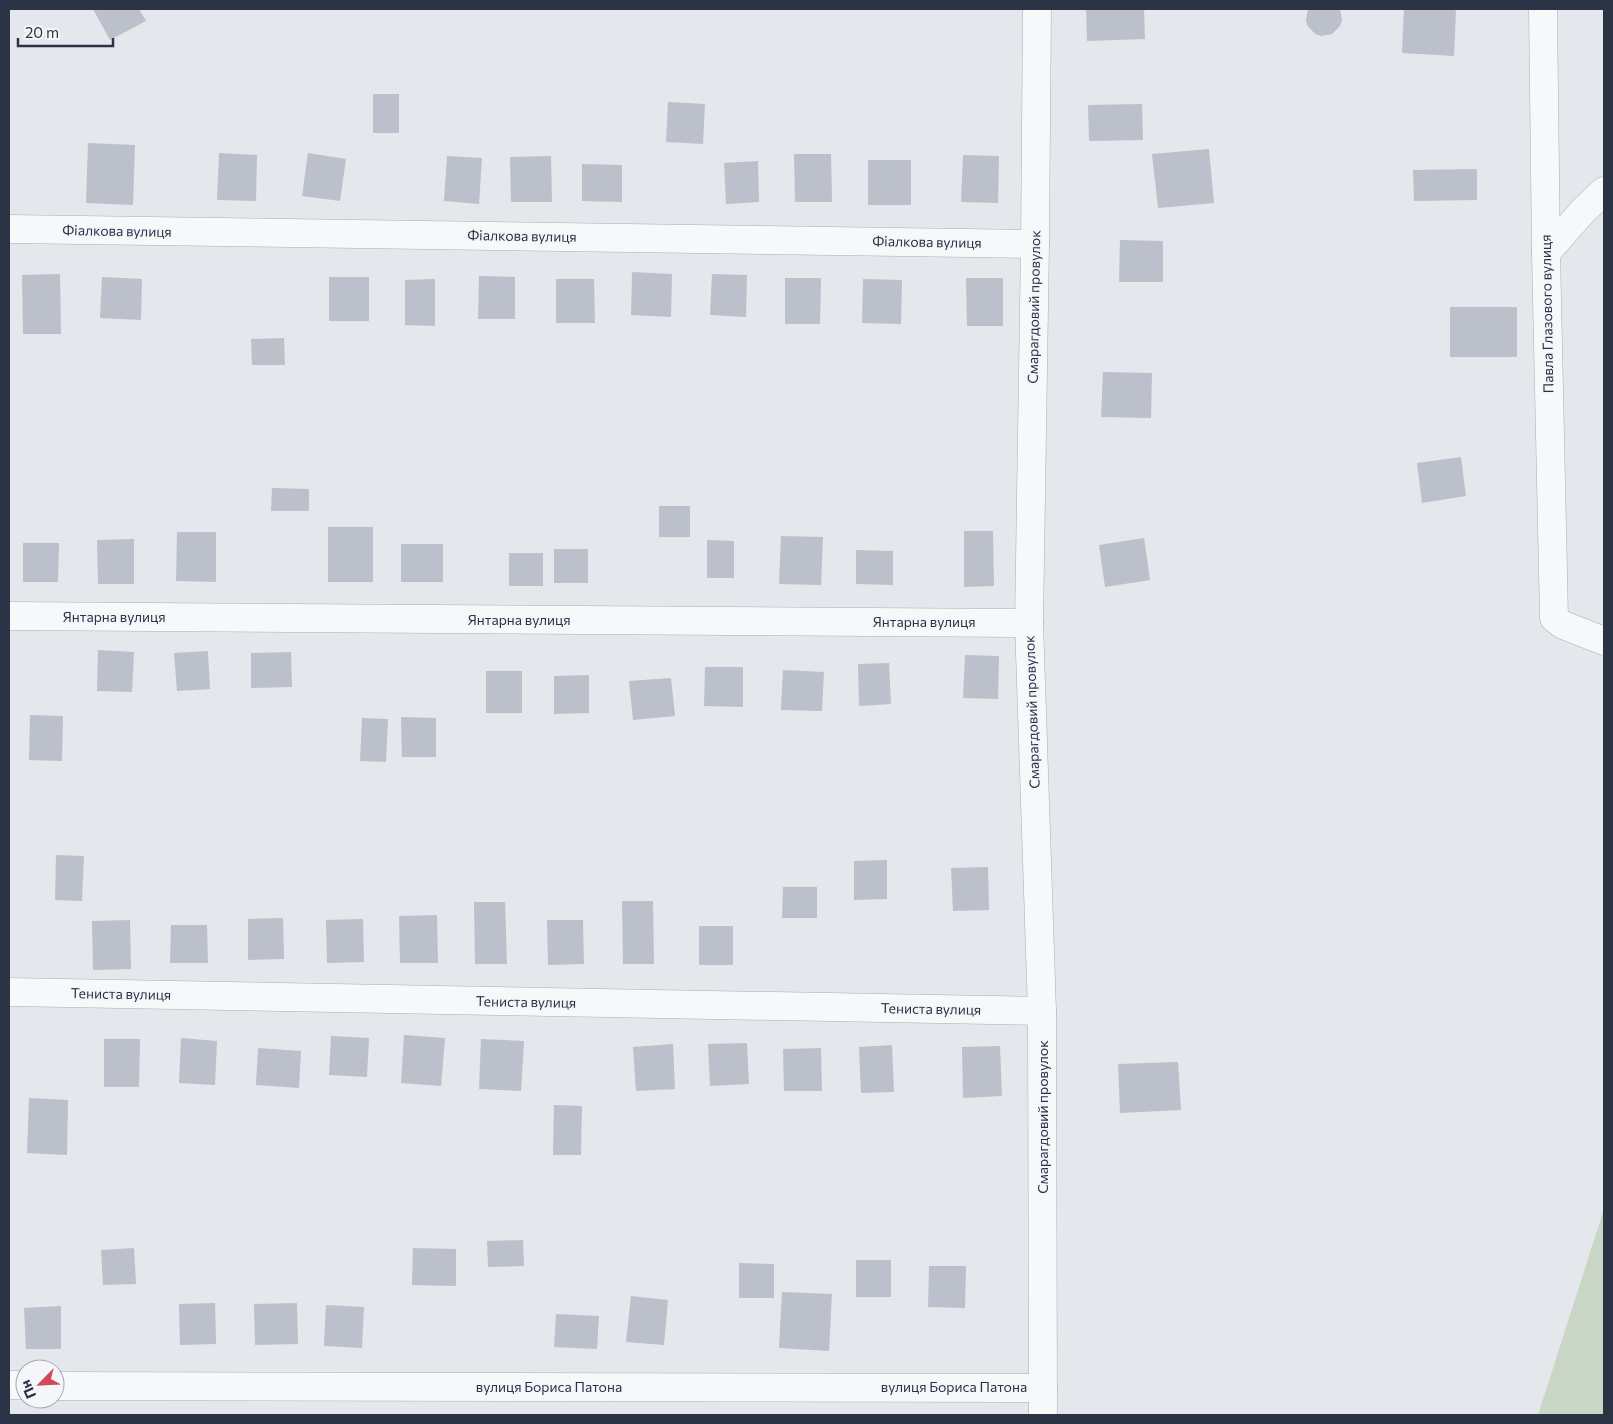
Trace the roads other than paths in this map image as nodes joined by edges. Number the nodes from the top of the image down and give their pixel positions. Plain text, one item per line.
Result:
1 (1037, 9) edge
2 (1543, 9) edge
3 (1604, 191) edge
4 (9, 229) edge
5 (1035, 244) junction
6 (1546, 253) junction
7 (9, 616) edge
8 (1029, 623) junction
9 (1604, 641) edge
10 (9, 992) edge
11 (1042, 1011) junction
12 (65, 1386) edge
13 (1043, 1388) junction
14 (1044, 1415) edge

1 - 5 street, Смарагдовий провулок
2 - 6 street, Павла Глазового вулиця
3 - 6 street
4 - 5 street, Фіалкова вулиця
5 - 8 street, Смарагдовий провулок
6 - 9 street, Павла Глазового вулиця
7 - 8 street, Янтарна вулиця
8 - 11 street, Смарагдовий провулок
10 - 11 street, Тениста вулиця
11 - 13 street, Смарагдовий провулок
12 - 13 street, вулиця Бориса Патона
13 - 14 street, Смарагдовий провулок

